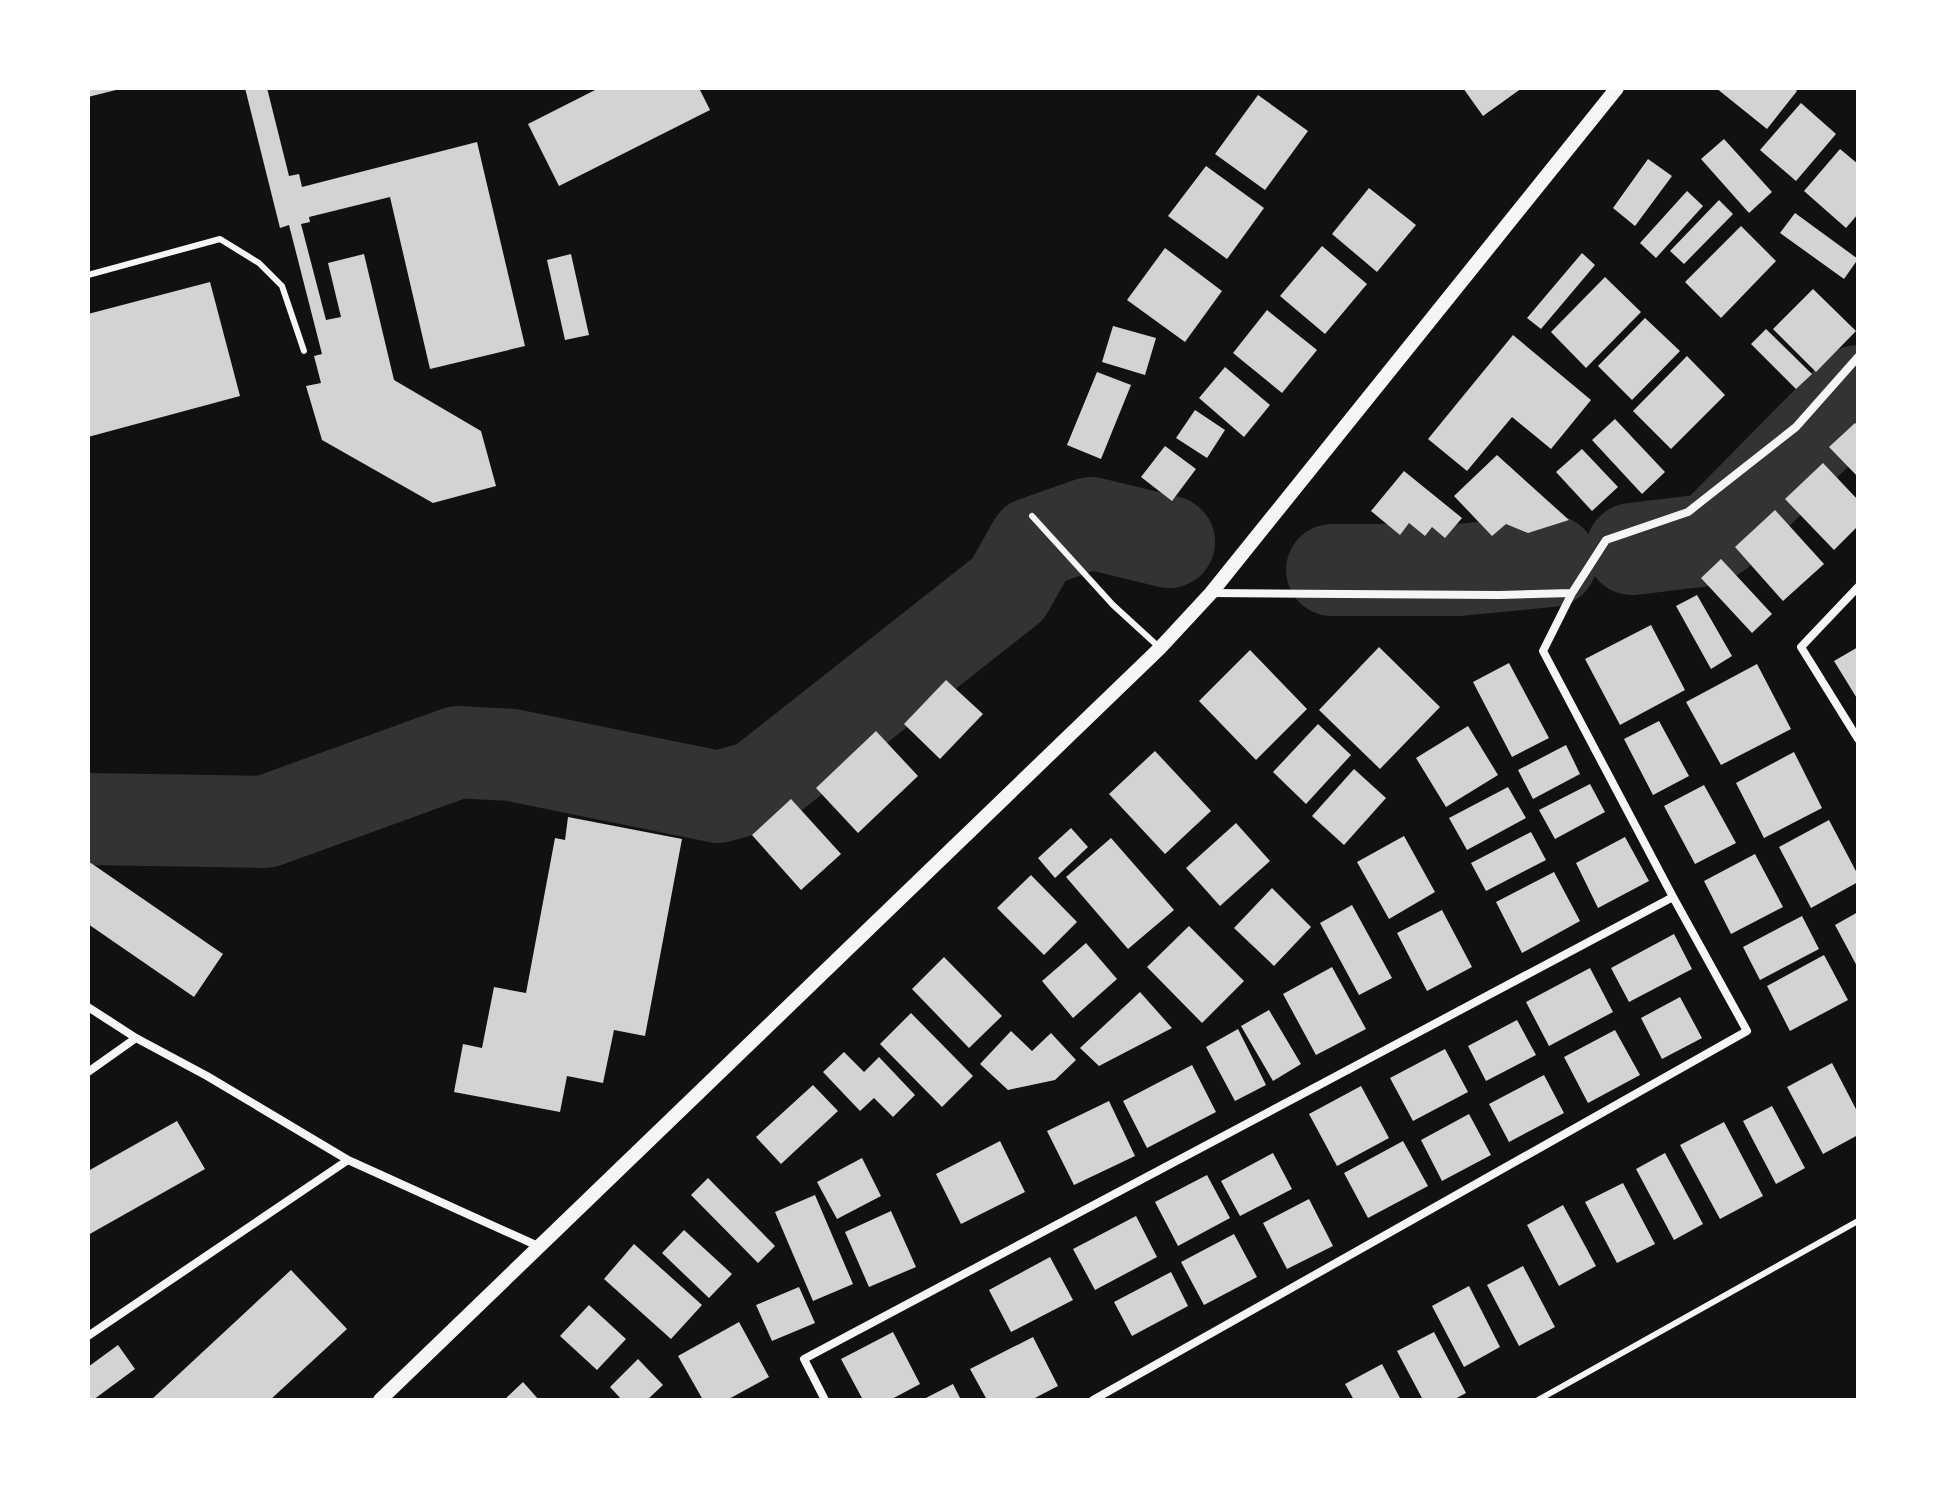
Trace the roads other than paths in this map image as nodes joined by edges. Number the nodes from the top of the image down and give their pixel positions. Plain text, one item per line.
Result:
1 (1617, 88) edge
2 (88, 275) edge
3 (304, 351) dead end
4 (1858, 357) edge
5 (1032, 516) dead end
6 (1858, 587) edge
7 (1211, 593) junction
8 (1572, 593) junction
9 (1160, 648) junction
10 (1858, 739) edge
11 (1673, 897) junction
12 (88, 1007) edge
13 (136, 1038) junction
14 (88, 1072) edge
15 (348, 1160) junction
16 (1858, 1221) edge
17 (538, 1246) junction
18 (88, 1336) edge
19 (380, 1400) edge
20 (825, 1400) edge
21 (1093, 1400) edge
22 (1538, 1400) edge

1 - 7 street
2 - 3 lane
4 - 8 street
5 - 9 lane
6 - 10 street
7 - 8 street
7 - 9 street
8 - 11 street
9 - 17 street
11 - 20 street
11 - 21 street
12 - 13 street
13 - 14 street
13 - 15 street
15 - 17 street
15 - 18 street
16 - 22 lane
17 - 19 street

